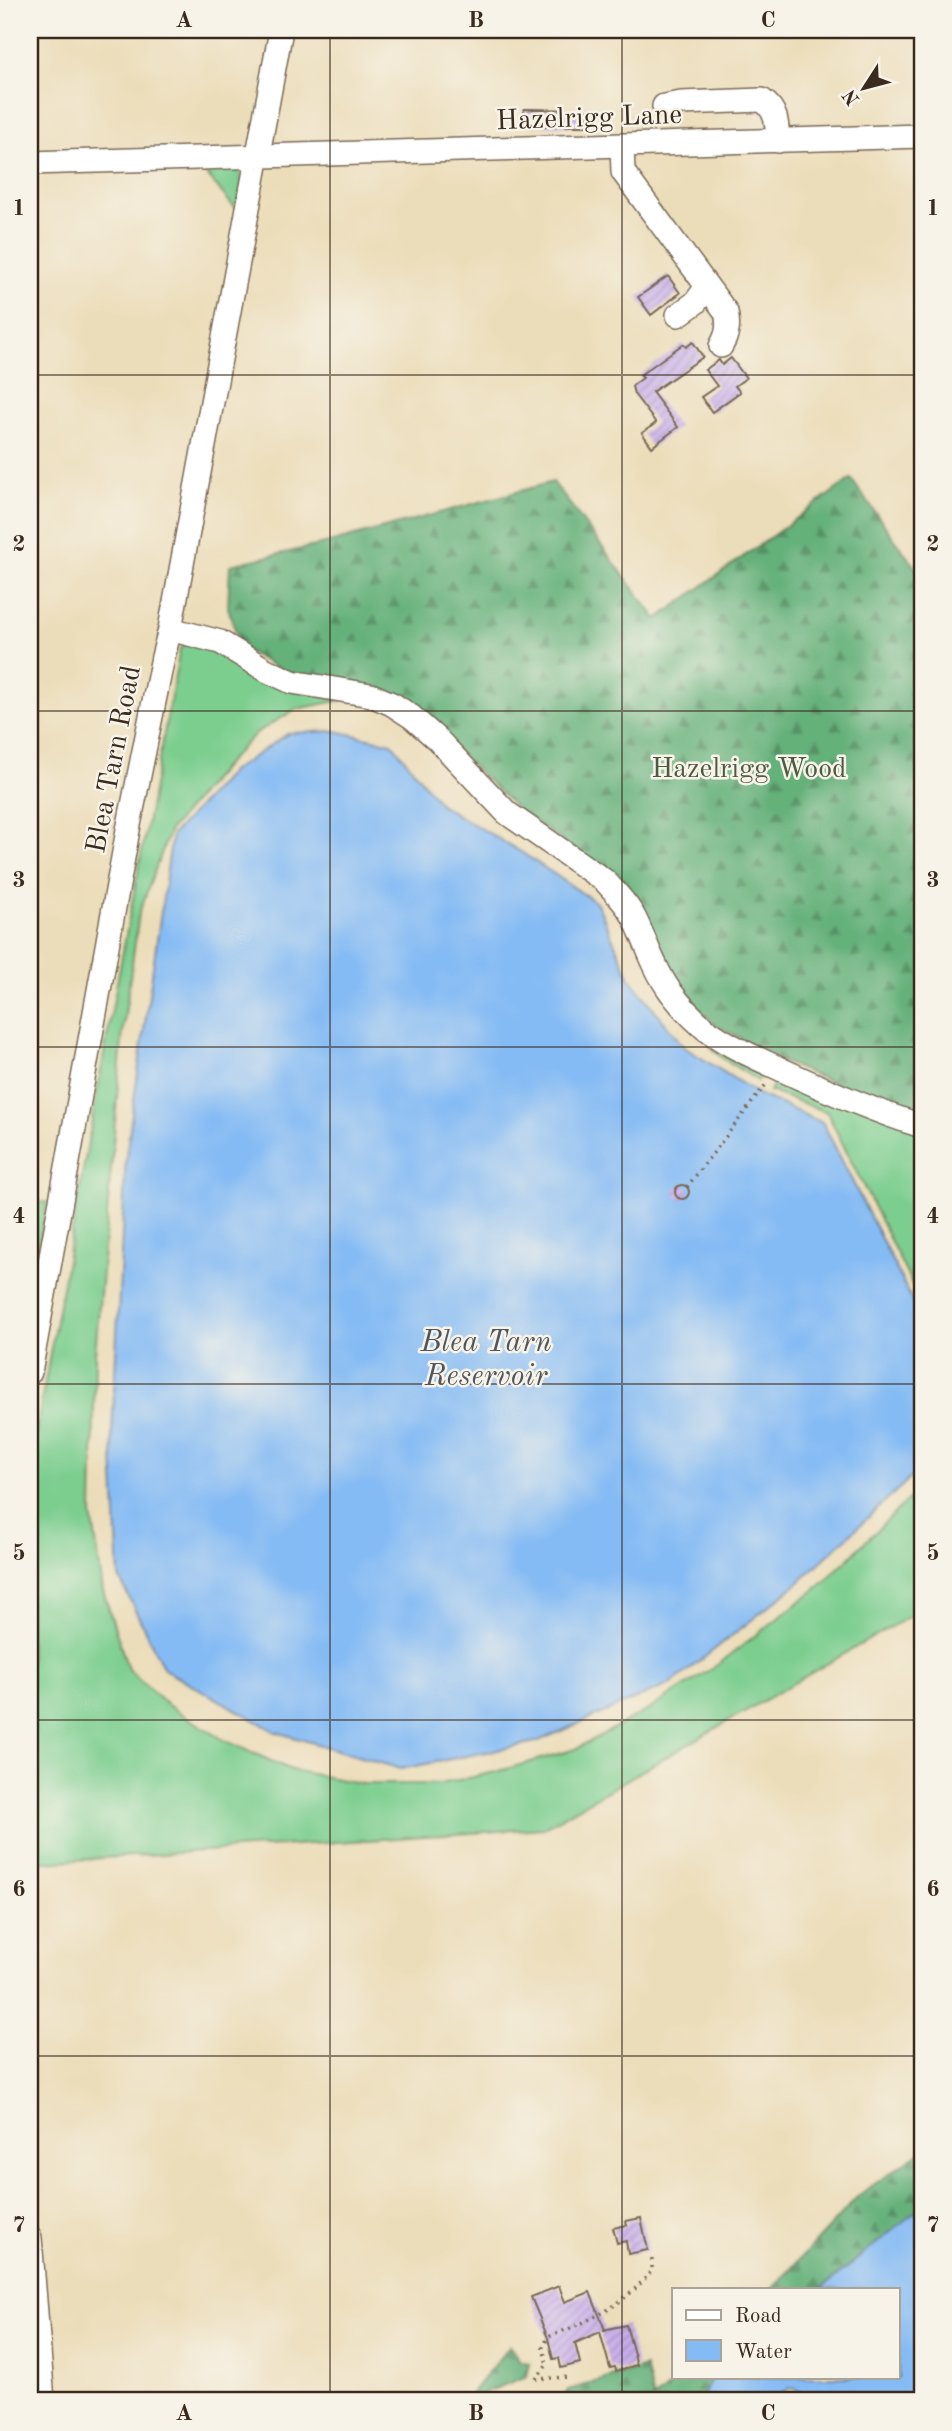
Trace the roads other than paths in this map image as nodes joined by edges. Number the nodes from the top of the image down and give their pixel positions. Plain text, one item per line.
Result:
1 (281, 30) edge
2 (664, 106) dead end
3 (922, 136) edge
4 (778, 141) junction
5 (622, 145) junction
6 (257, 157) junction
7 (30, 163) edge
8 (707, 287) junction
9 (678, 315) dead end
10 (721, 346) dead end
11 (170, 629) junction
12 (922, 1126) edge
13 (30, 1372) edge
14 (30, 2238) edge
15 (43, 2401) edge

1 - 6 street, Blea Tarn Road
2 - 4 street
3 - 4 street, Hazelrigg Lane
4 - 5 street, Hazelrigg Lane
5 - 6 street, Hazelrigg Lane
5 - 8 street
6 - 7 street, Hazelrigg Lane
6 - 11 street, Blea Tarn Road
8 - 9 street
8 - 10 street
11 - 12 street
11 - 13 street, Blea Tarn Road
14 - 15 street

